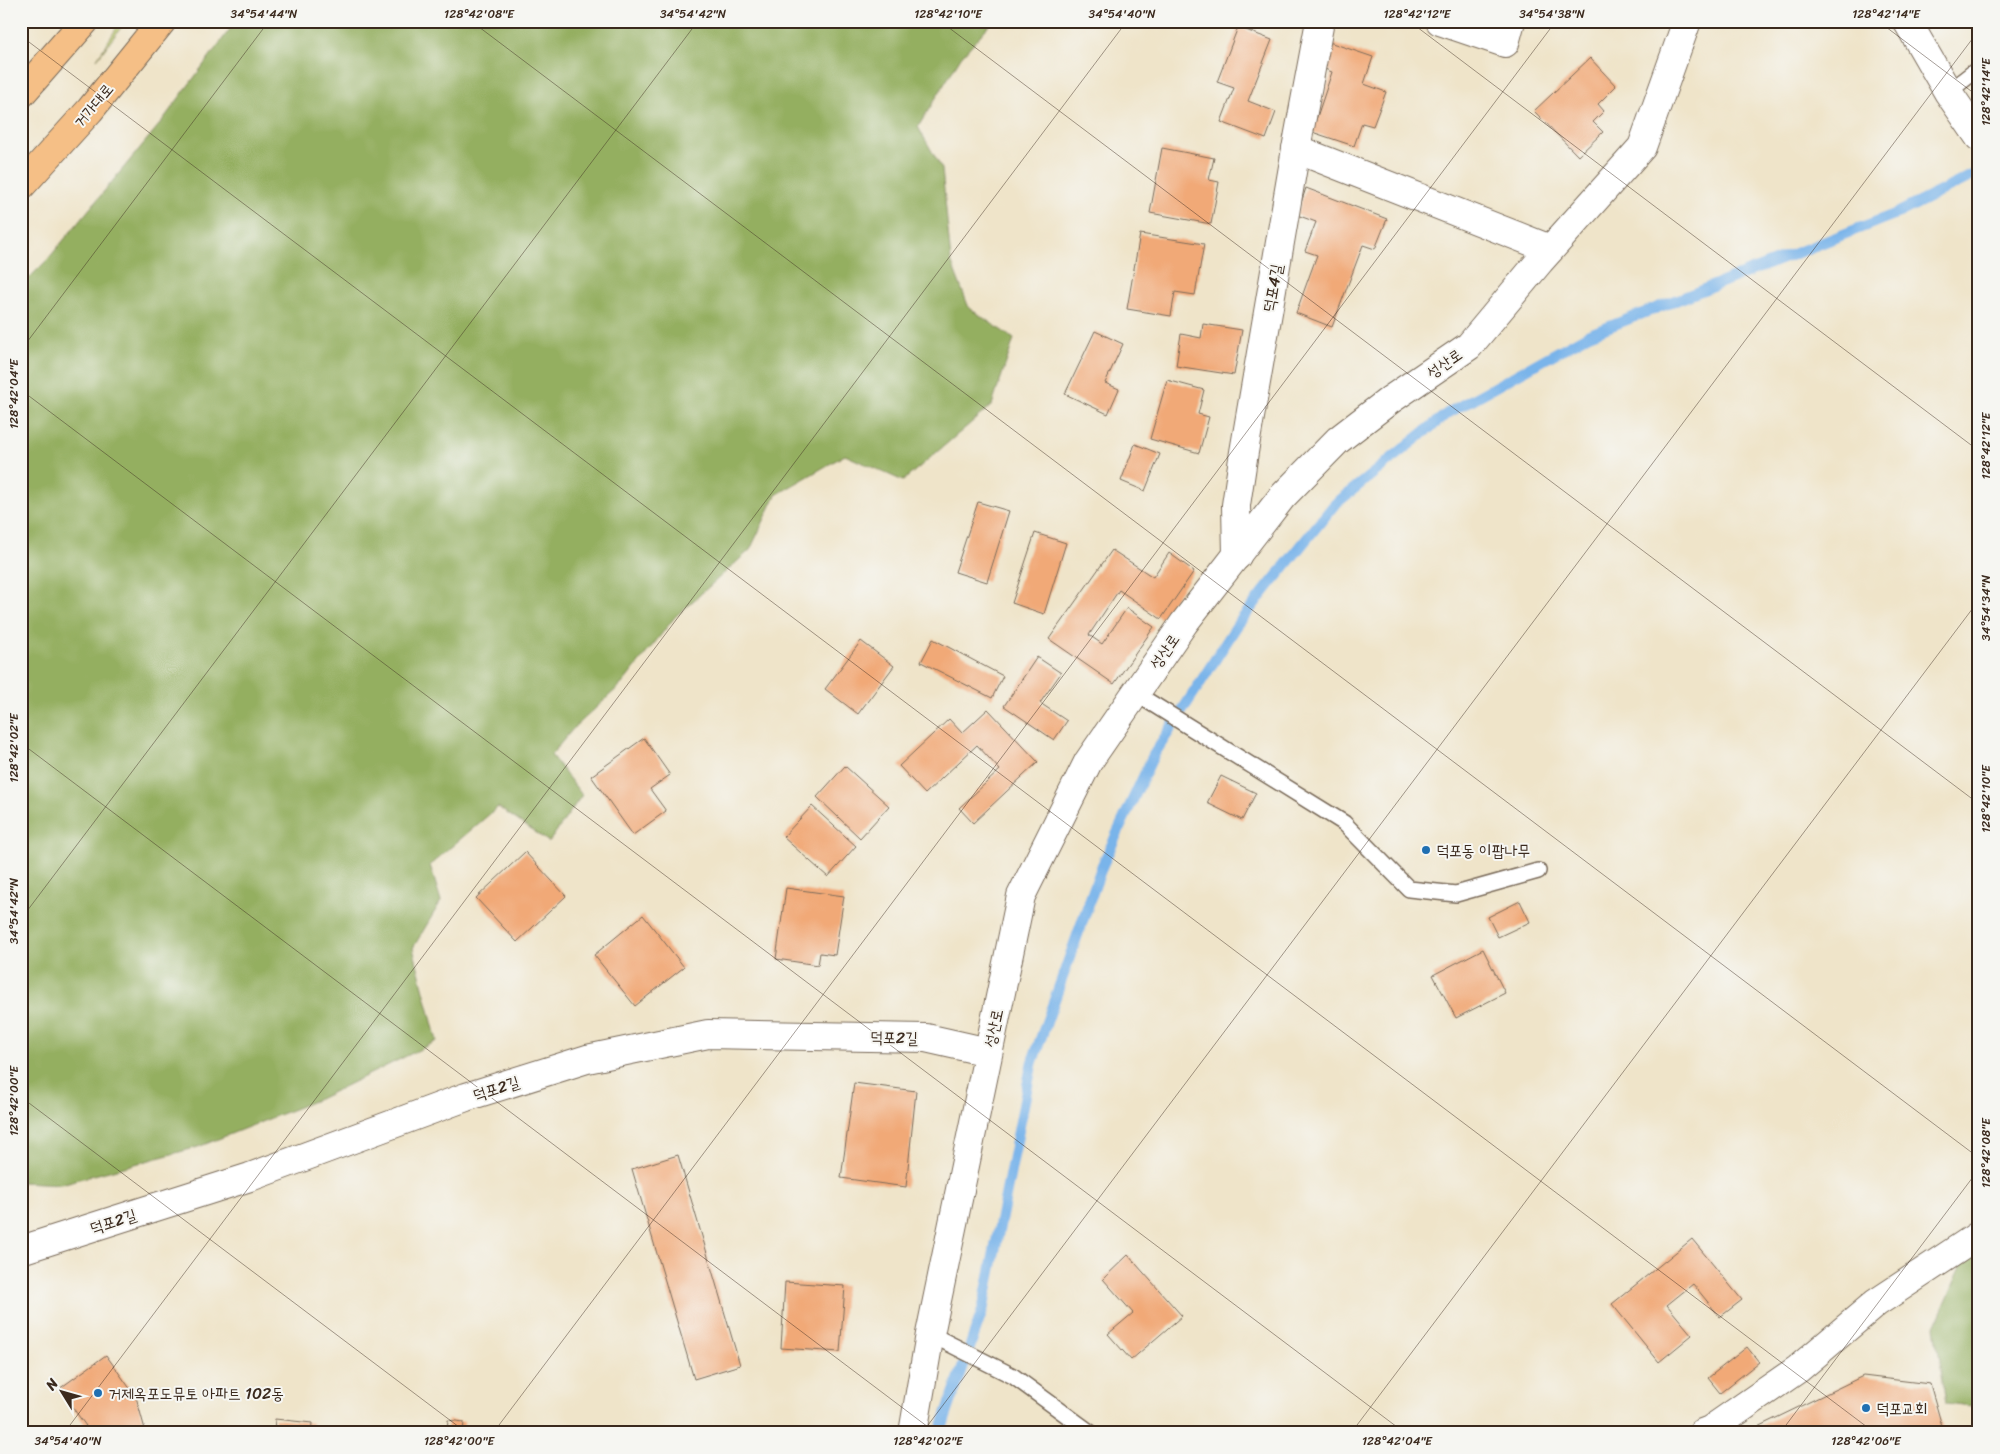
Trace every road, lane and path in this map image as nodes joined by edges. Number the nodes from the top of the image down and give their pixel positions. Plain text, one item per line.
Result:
1 (85, 21) edge
2 (162, 21) edge
3 (1320, 21) edge
4 (1440, 21) edge
5 (1511, 21) edge
6 (1687, 21) edge
7 (1907, 21) edge
8 (1979, 68) edge
9 (1948, 92) junction
10 (21, 94) edge
11 (1979, 137) edge
12 (1296, 148) junction
13 (21, 186) edge
14 (1550, 249) junction
15 (1236, 556) junction
16 (1135, 693) junction
17 (1538, 871) dead end
18 (988, 1052) junction
19 (1979, 1235) edge
20 (21, 1250) edge
21 (930, 1334) junction
22 (913, 1430) edge
23 (1091, 1433) edge
24 (1702, 1433) edge

1 - 10 highway
2 - 13 highway, 거가대로
3 - 12 street, 덕포4길
4 - 5 street
6 - 14 street, 성산로
7 - 9 street
8 - 9 lane
9 - 11 street
12 - 14 street
12 - 15 street, 덕포4길
14 - 15 street, 성산로
15 - 16 street, 성산로
16 - 17 lane
16 - 18 street, 성산로
18 - 20 street, 덕포2길
18 - 21 street, 성산로
19 - 24 street
21 - 22 street, 성산로
21 - 23 lane

